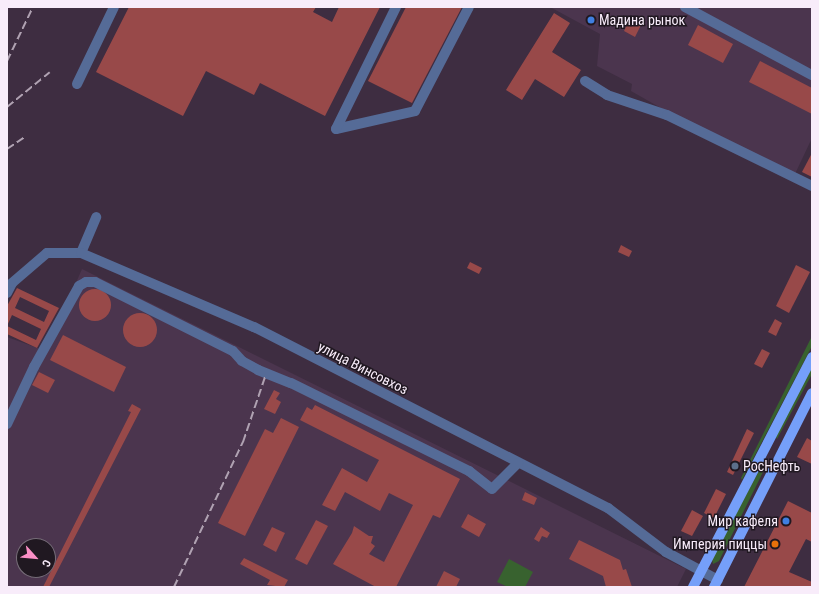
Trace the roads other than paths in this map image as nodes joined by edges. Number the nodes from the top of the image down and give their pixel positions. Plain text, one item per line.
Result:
1 (114, 7) edge
2 (396, 7) edge
3 (470, 7) edge
4 (685, 7) edge
5 (812, 75) edge
6 (585, 81) dead end
7 (77, 84) dead end
8 (812, 186) edge
9 (96, 217) dead end
10 (81, 253) junction
11 (7, 293) edge
12 (812, 357) edge
13 (812, 393) edge
14 (8, 419) edge
15 (765, 447) junction
16 (781, 455) junction
17 (518, 463) junction
18 (701, 572) junction
19 (716, 584) edge
20 (693, 587) edge

1 - 7 street
2 - 3 street
4 - 5 street
6 - 8 street
9 - 10 street
10 - 11 street, улица Винсовхоз
10 - 17 street, улица Винсовхоз
12 - 15 main road
13 - 16 main road
14 - 17 street
15 - 16 main road
15 - 18 main road
16 - 19 main road
17 - 18 street, улица Винсовхоз
18 - 19 street, улица Винсовхоз
18 - 20 main road

